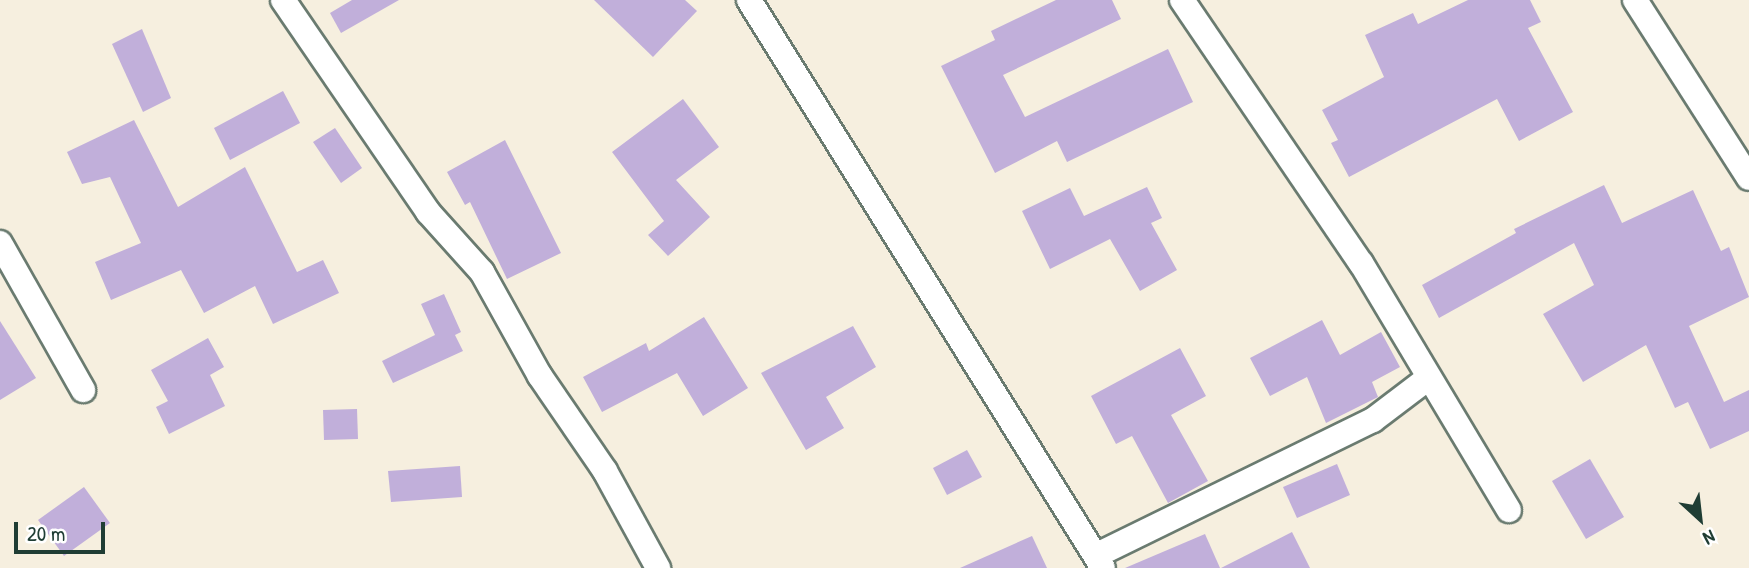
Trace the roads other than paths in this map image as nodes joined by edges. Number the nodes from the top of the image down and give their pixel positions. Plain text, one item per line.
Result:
1 (283, 0) edge
2 (749, 0) edge
3 (1182, 0) edge
4 (1635, 0) edge
5 (1749, 178) edge
6 (0, 243) edge
7 (1427, 379) junction
8 (83, 390) dead end
9 (1509, 510) dead end
10 (1100, 561) edge
11 (658, 568) edge

1 - 11 street
2 - 10 street
3 - 7 street
4 - 5 street
6 - 8 street
7 - 9 street
7 - 10 street

